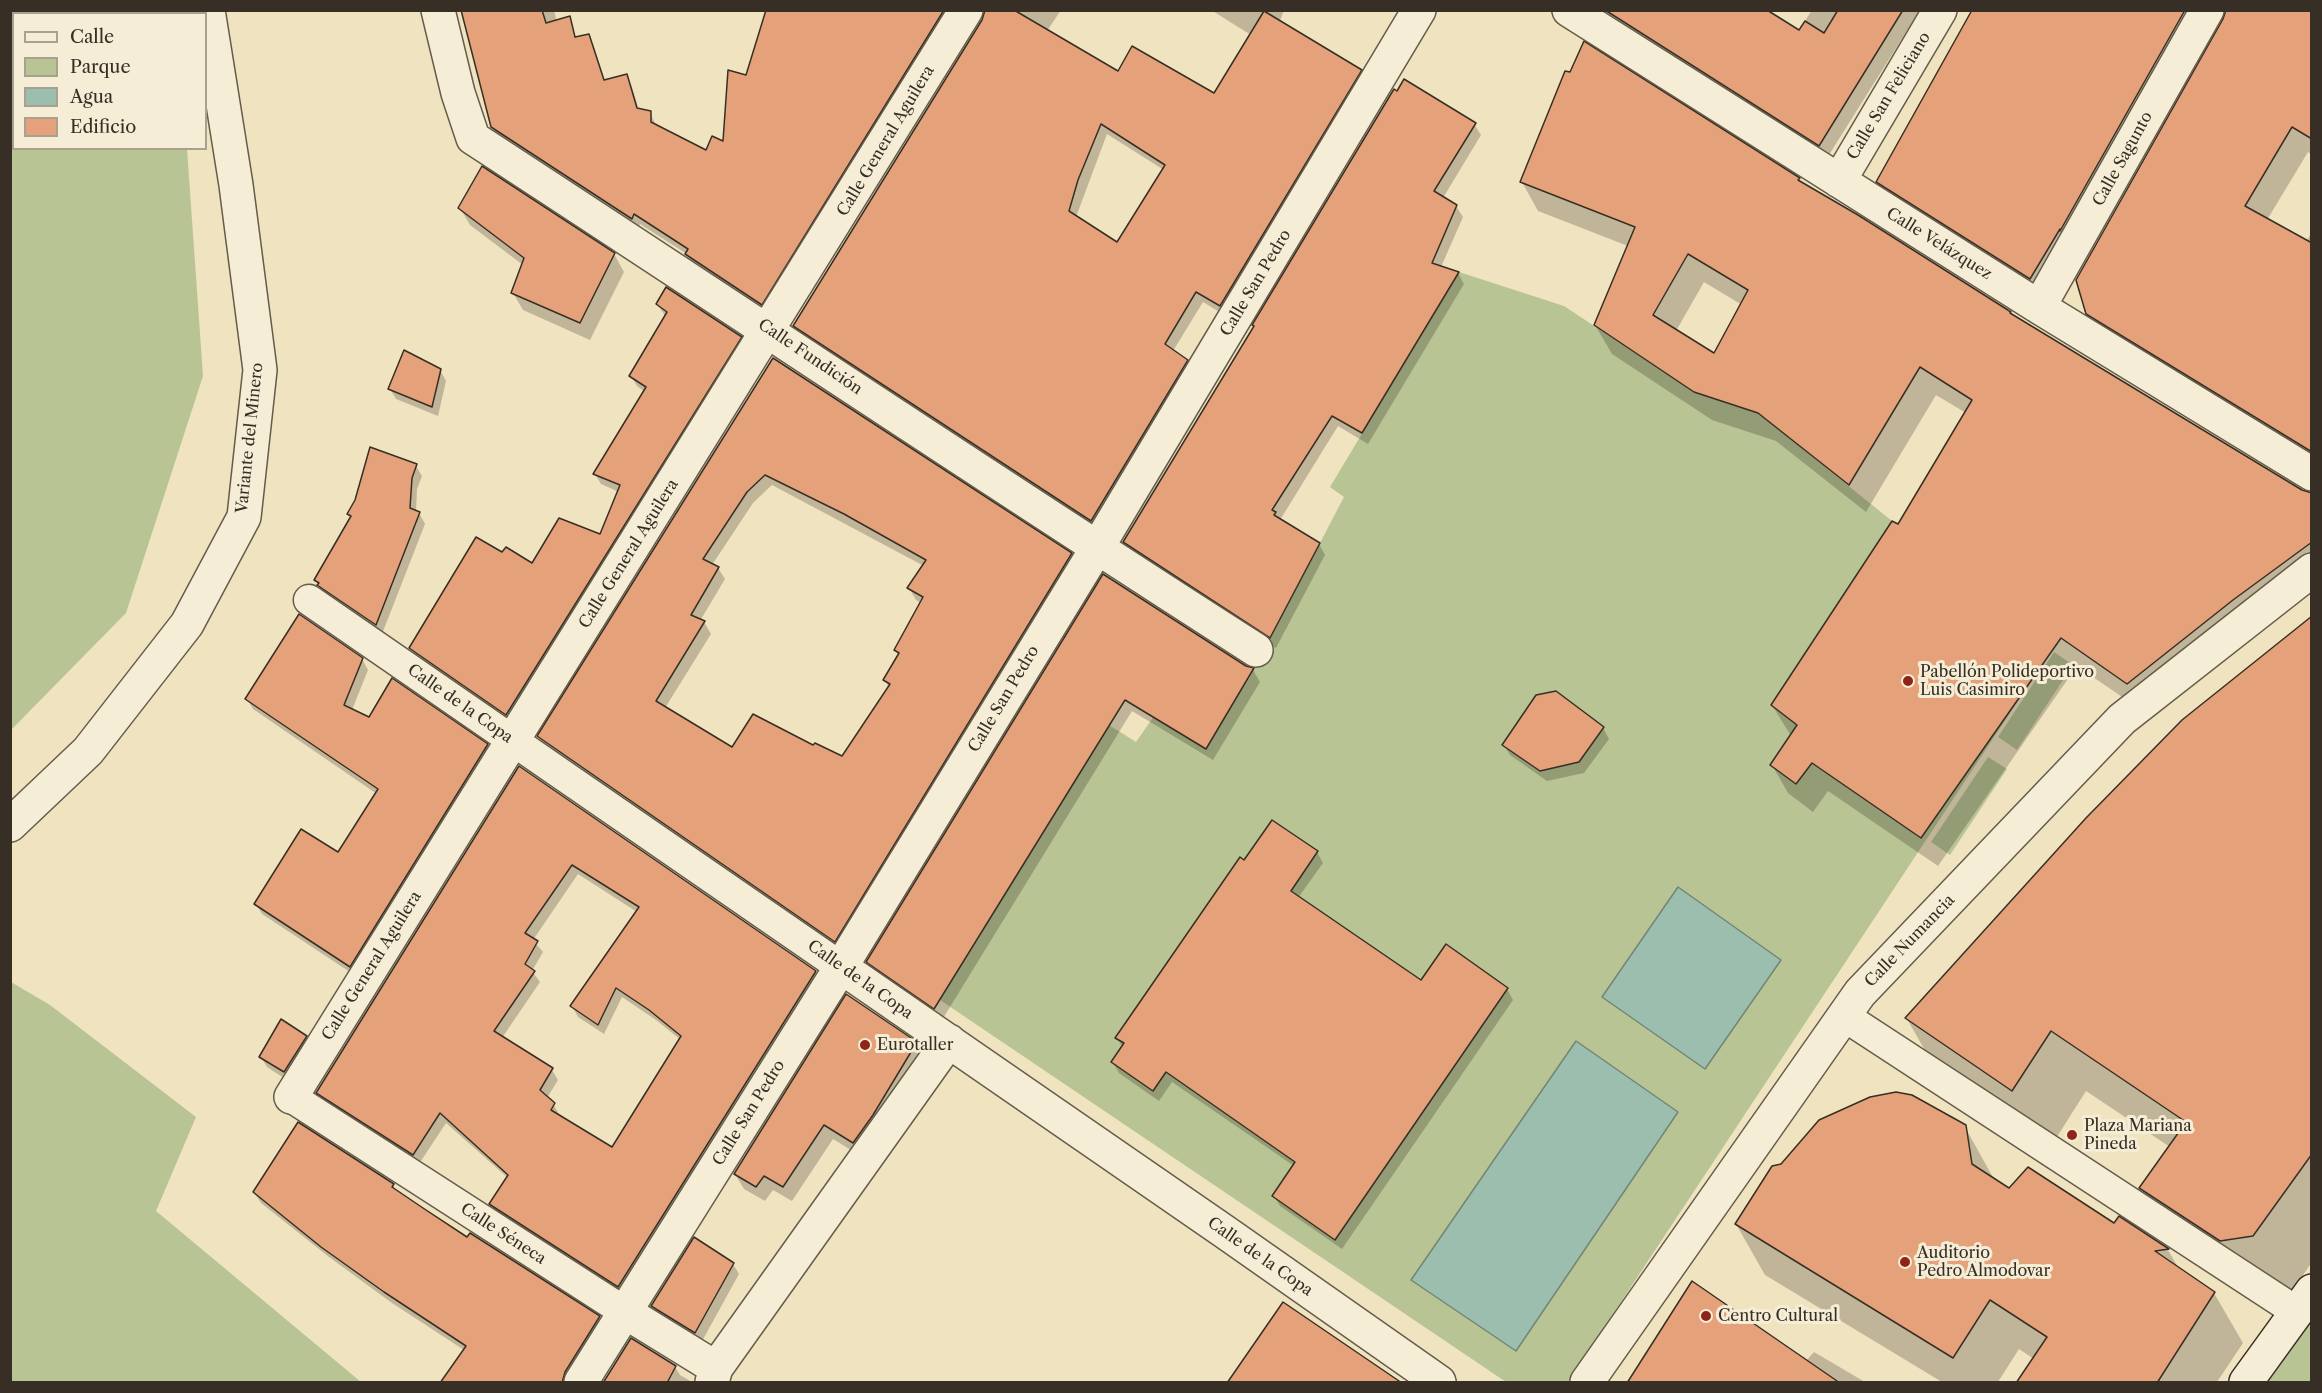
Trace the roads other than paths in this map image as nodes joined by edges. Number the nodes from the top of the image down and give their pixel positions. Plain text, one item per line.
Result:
1 (208, 10) edge
2 (438, 10) edge
3 (966, 10) edge
4 (1419, 10) edge
5 (1569, 10) edge
6 (1940, 10) edge
7 (2207, 10) edge
8 (1839, 181) junction
9 (2039, 307) junction
10 (770, 331) junction
11 (2312, 474) edge
12 (1097, 548) junction
13 (2312, 570) edge
14 (309, 600) dead end
15 (1256, 650) dead end
16 (512, 740) junction
17 (10, 825) edge
18 (841, 967) junction
19 (1844, 1016) junction
20 (949, 1041) junction
21 (291, 1097) joint
22 (2304, 1302) edge
23 (625, 1312) junction
24 (714, 1375) edge
25 (581, 1383) edge
26 (1439, 1383) edge
27 (1587, 1383) edge
28 (2246, 1383) edge

1 - 17 street, Variante del Minero
2 - 10 street, Calle Fundición
3 - 10 street, Calle General Aguilera
4 - 12 street, Calle San Pedro
5 - 8 street, Calle Velázquez
6 - 8 street, Calle San Feliciano
7 - 9 street, Calle Sagunto
8 - 9 street, Calle Velázquez
9 - 11 street, Calle Velázquez
10 - 12 street, Calle Fundición
10 - 16 street, Calle General Aguilera
12 - 15 street, Calle Fundición
12 - 18 street, Calle San Pedro
13 - 19 street, Calle Numancia
14 - 16 street, Calle de la Copa
16 - 18 street, Calle de la Copa
16 - 21 street, Calle General Aguilera
18 - 20 street, Calle de la Copa
18 - 23 street, Calle San Pedro
19 - 22 street
19 - 27 street, Calle Numancia
20 - 24 street
20 - 26 street, Calle de la Copa
21 - 23 street, Calle Séneca
22 - 28 street
23 - 24 street, Calle Séneca
23 - 25 street, Calle San Pedro

